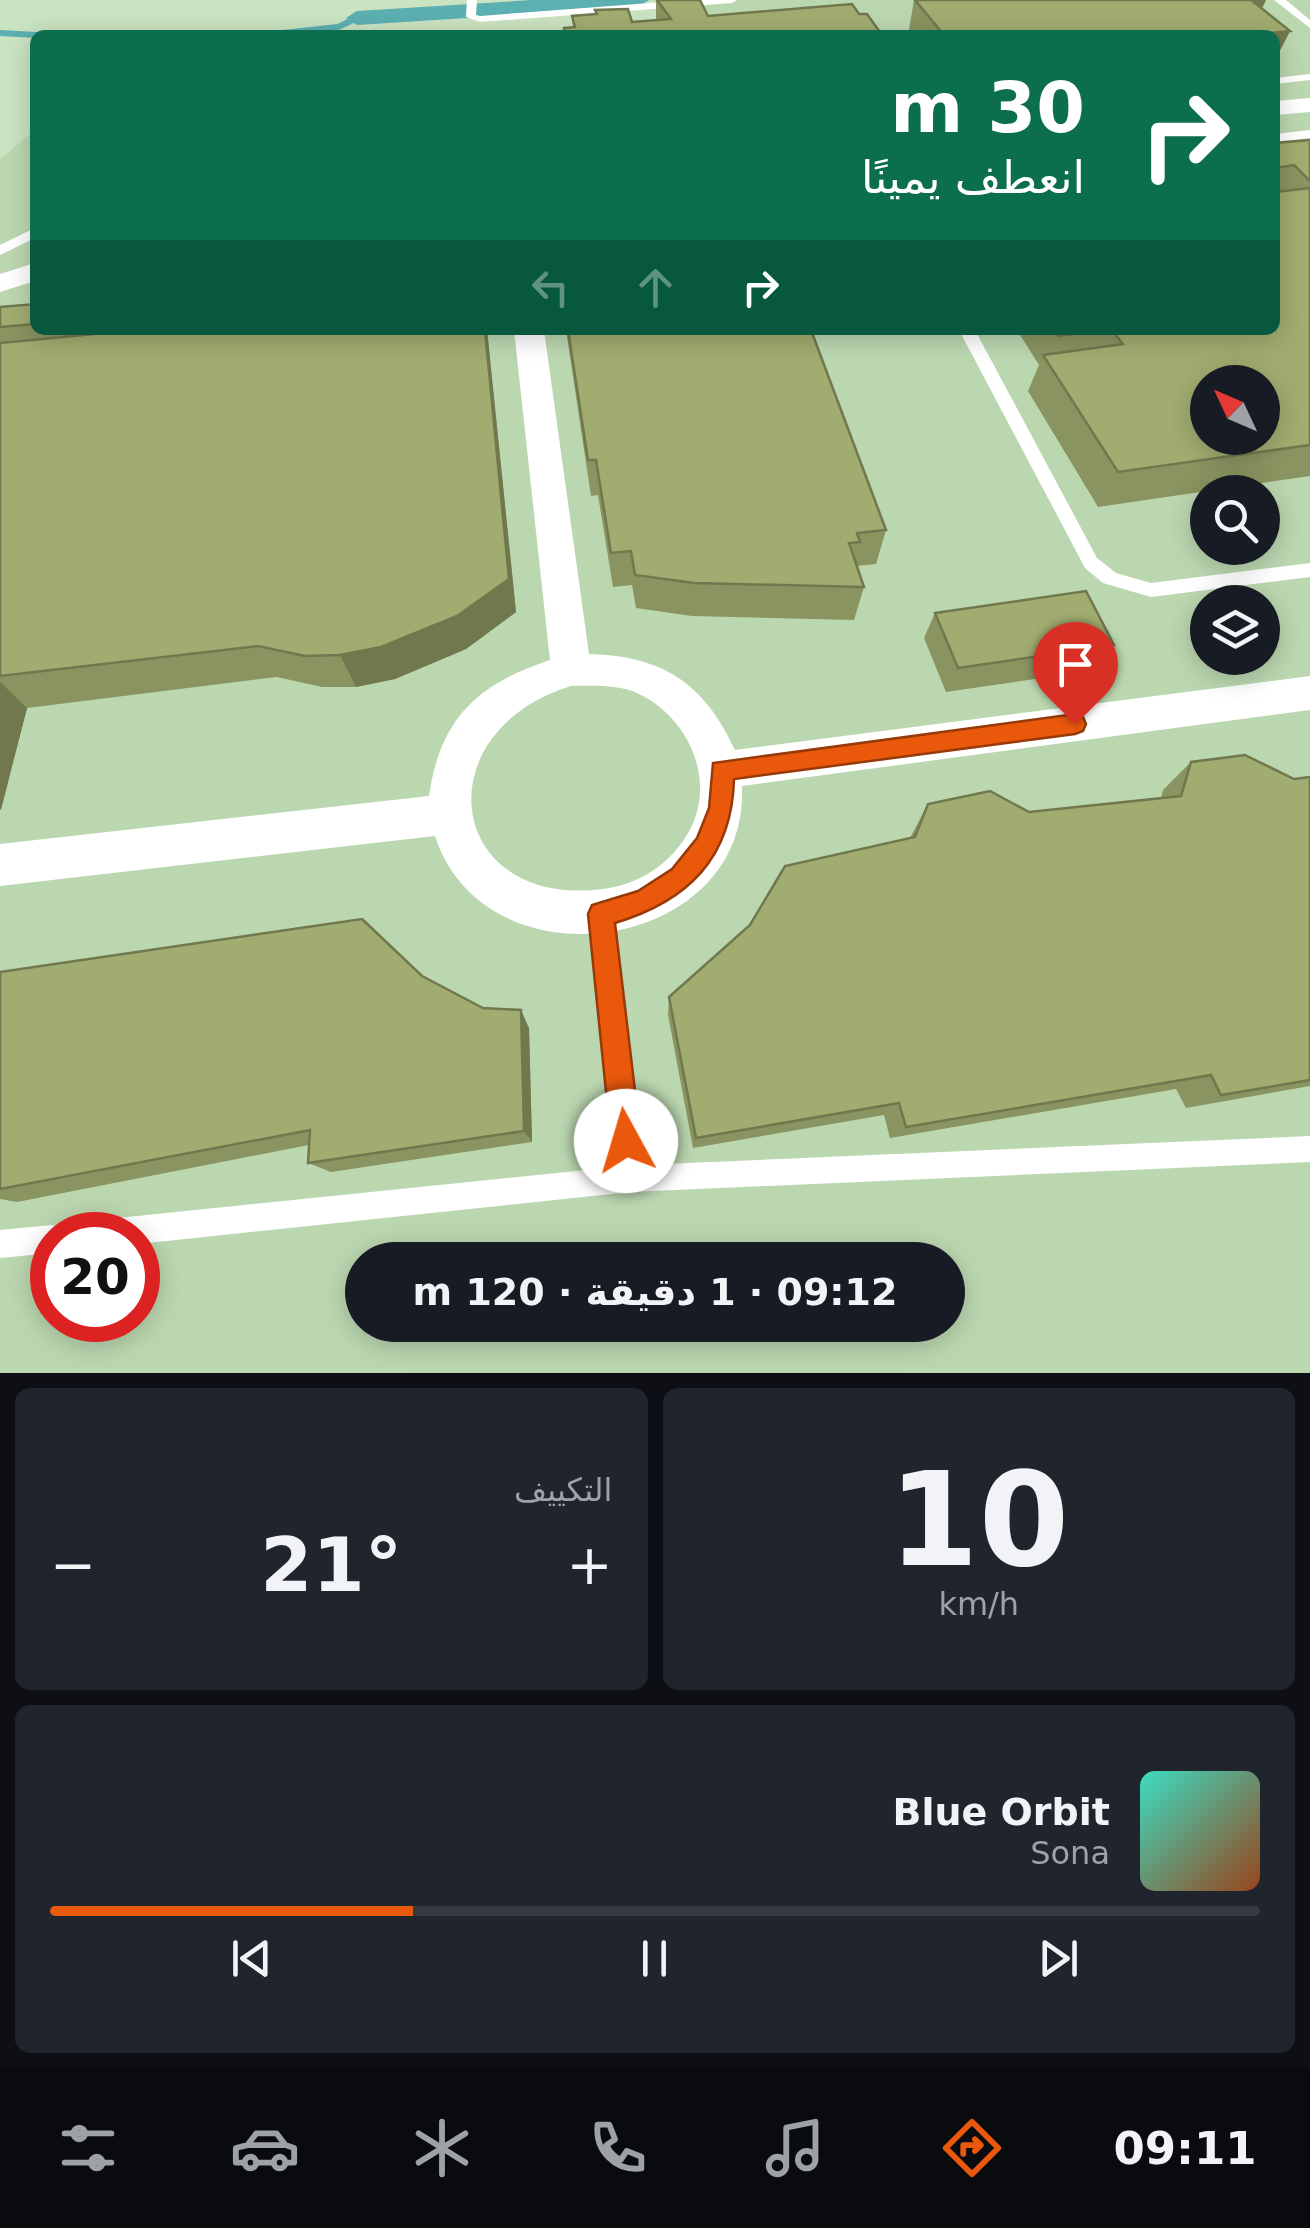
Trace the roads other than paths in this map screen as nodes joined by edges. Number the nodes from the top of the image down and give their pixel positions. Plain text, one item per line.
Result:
1 (472, 0) edge
2 (732, 0) edge
3 (1278, 0) edge
4 (584, 6) edge
5 (1310, 26) edge
6 (1310, 77) edge
7 (1280, 80) edge
8 (1310, 104) edge
9 (1280, 107) edge
10 (1310, 134) edge
11 (1280, 137) edge
12 (30, 235) edge
13 (0, 251) edge
14 (30, 274) edge
15 (0, 283) edge
16 (530, 335) edge
17 (970, 335) edge
18 (1310, 570) edge
19 (570, 670) junction
20 (1310, 693) edge
21 (722, 770) junction
22 (450, 814) junction
23 (0, 865) edge
24 (601, 914) junction
25 (1310, 1149) edge
26 (630, 1179) junction
27 (160, 1228) edge
28 (30, 1241) edge
29 (0, 1244) edge

1 - 4 lane
2 - 4 lane
3 - 5 lane
6 - 7 lane
8 - 9 street
10 - 11 lane
12 - 13 lane
14 - 15 street
16 - 19 street
17 - 18 lane
19 - 21 street
19 - 22 street
20 - 21 street
21 - 24 street
22 - 23 street
22 - 24 street
24 - 26 lane
25 - 26 lane
26 - 27 lane
28 - 29 lane

